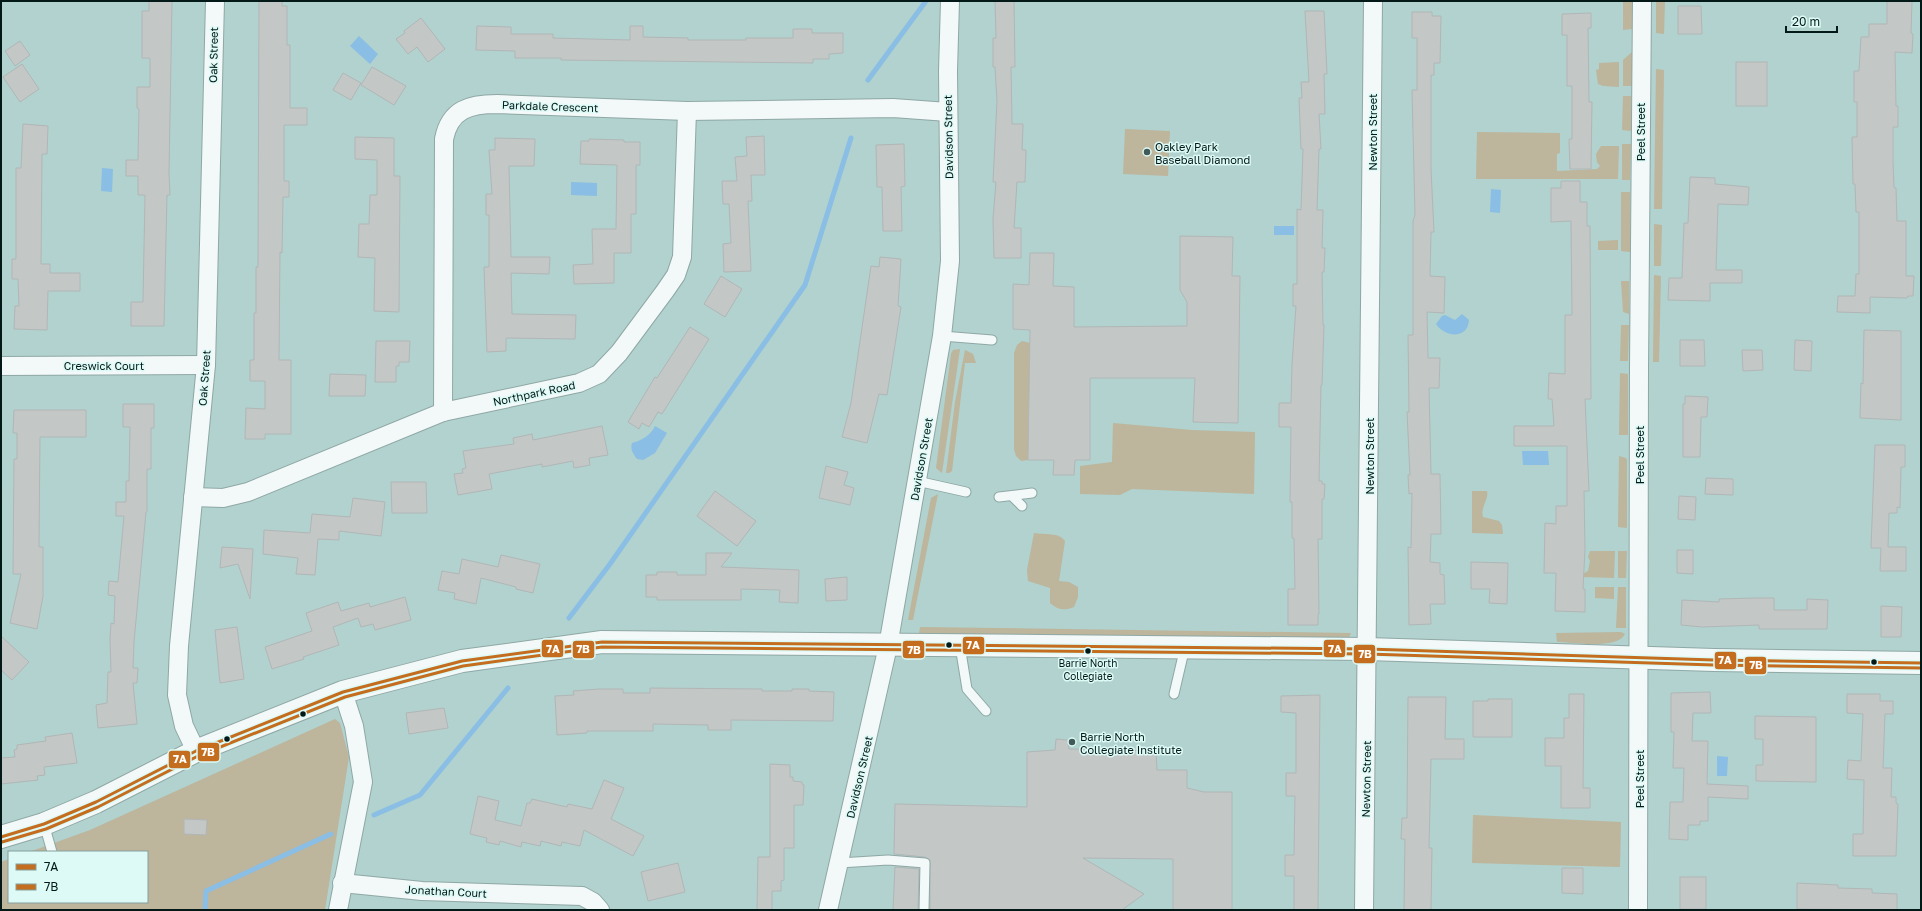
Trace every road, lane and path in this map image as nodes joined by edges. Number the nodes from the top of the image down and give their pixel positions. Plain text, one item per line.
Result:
1 (215, 1) edge
2 (950, 1) edge
3 (1373, 1) edge
4 (1642, 1) edge
5 (687, 111) junction
6 (948, 112) junction
7 (942, 336) junction
8 (992, 340) dead end
9 (206, 365) junction
10 (1, 366) edge
11 (443, 412) junction
12 (917, 482) junction
13 (966, 492) dead end
14 (1032, 493) dead end
15 (1012, 496) junction
16 (193, 497) junction
17 (999, 497) dead end
18 (1022, 506) dead end
19 (888, 646) junction
20 (960, 646) junction
21 (1185, 647) junction
22 (1367, 650) junction
23 (1638, 657) junction
24 (1921, 663) edge
25 (343, 692) junction
26 (1174, 694) dead end
27 (986, 711) dead end
28 (196, 751) junction
29 (44, 824) junction
30 (1, 837) edge
31 (52, 851) edge
32 (839, 863) junction
33 (342, 883) junction
34 (550, 903) edge
35 (338, 910) edge
36 (600, 910) edge
37 (828, 910) edge
38 (924, 910) edge
39 (1364, 910) edge
40 (1638, 910) edge

1 - 9 street, Oak Street
2 - 6 street, Davidson Street
3 - 22 street, Newton Street
4 - 23 street, Peel Street
5 - 6 street, Parkdale Crescent
5 - 11 street, Northpark Road
5 - 11 street, Parkdale Crescent
6 - 7 street, Davidson Street
7 - 8 lane
7 - 12 street, Davidson Street
9 - 10 street, Creswick Court
9 - 16 street, Oak Street
11 - 16 street, Northpark Road
12 - 13 lane
12 - 19 street, Davidson Street
14 - 15 lane
15 - 17 lane
15 - 18 lane
16 - 28 street, Oak Street
19 - 20 street
19 - 25 street
19 - 32 street, Davidson Street
20 - 21 street
20 - 27 lane
21 - 22 street
21 - 26 lane
22 - 23 street
22 - 39 street, Newton Street
23 - 24 street
23 - 40 street, Peel Street
25 - 28 street
25 - 33 street
28 - 29 street
29 - 30 street
29 - 31 lane
32 - 37 street, Davidson Street
32 - 38 lane
33 - 34 street, Jonathan Court
33 - 35 street
34 - 36 street, Jonathan Court

